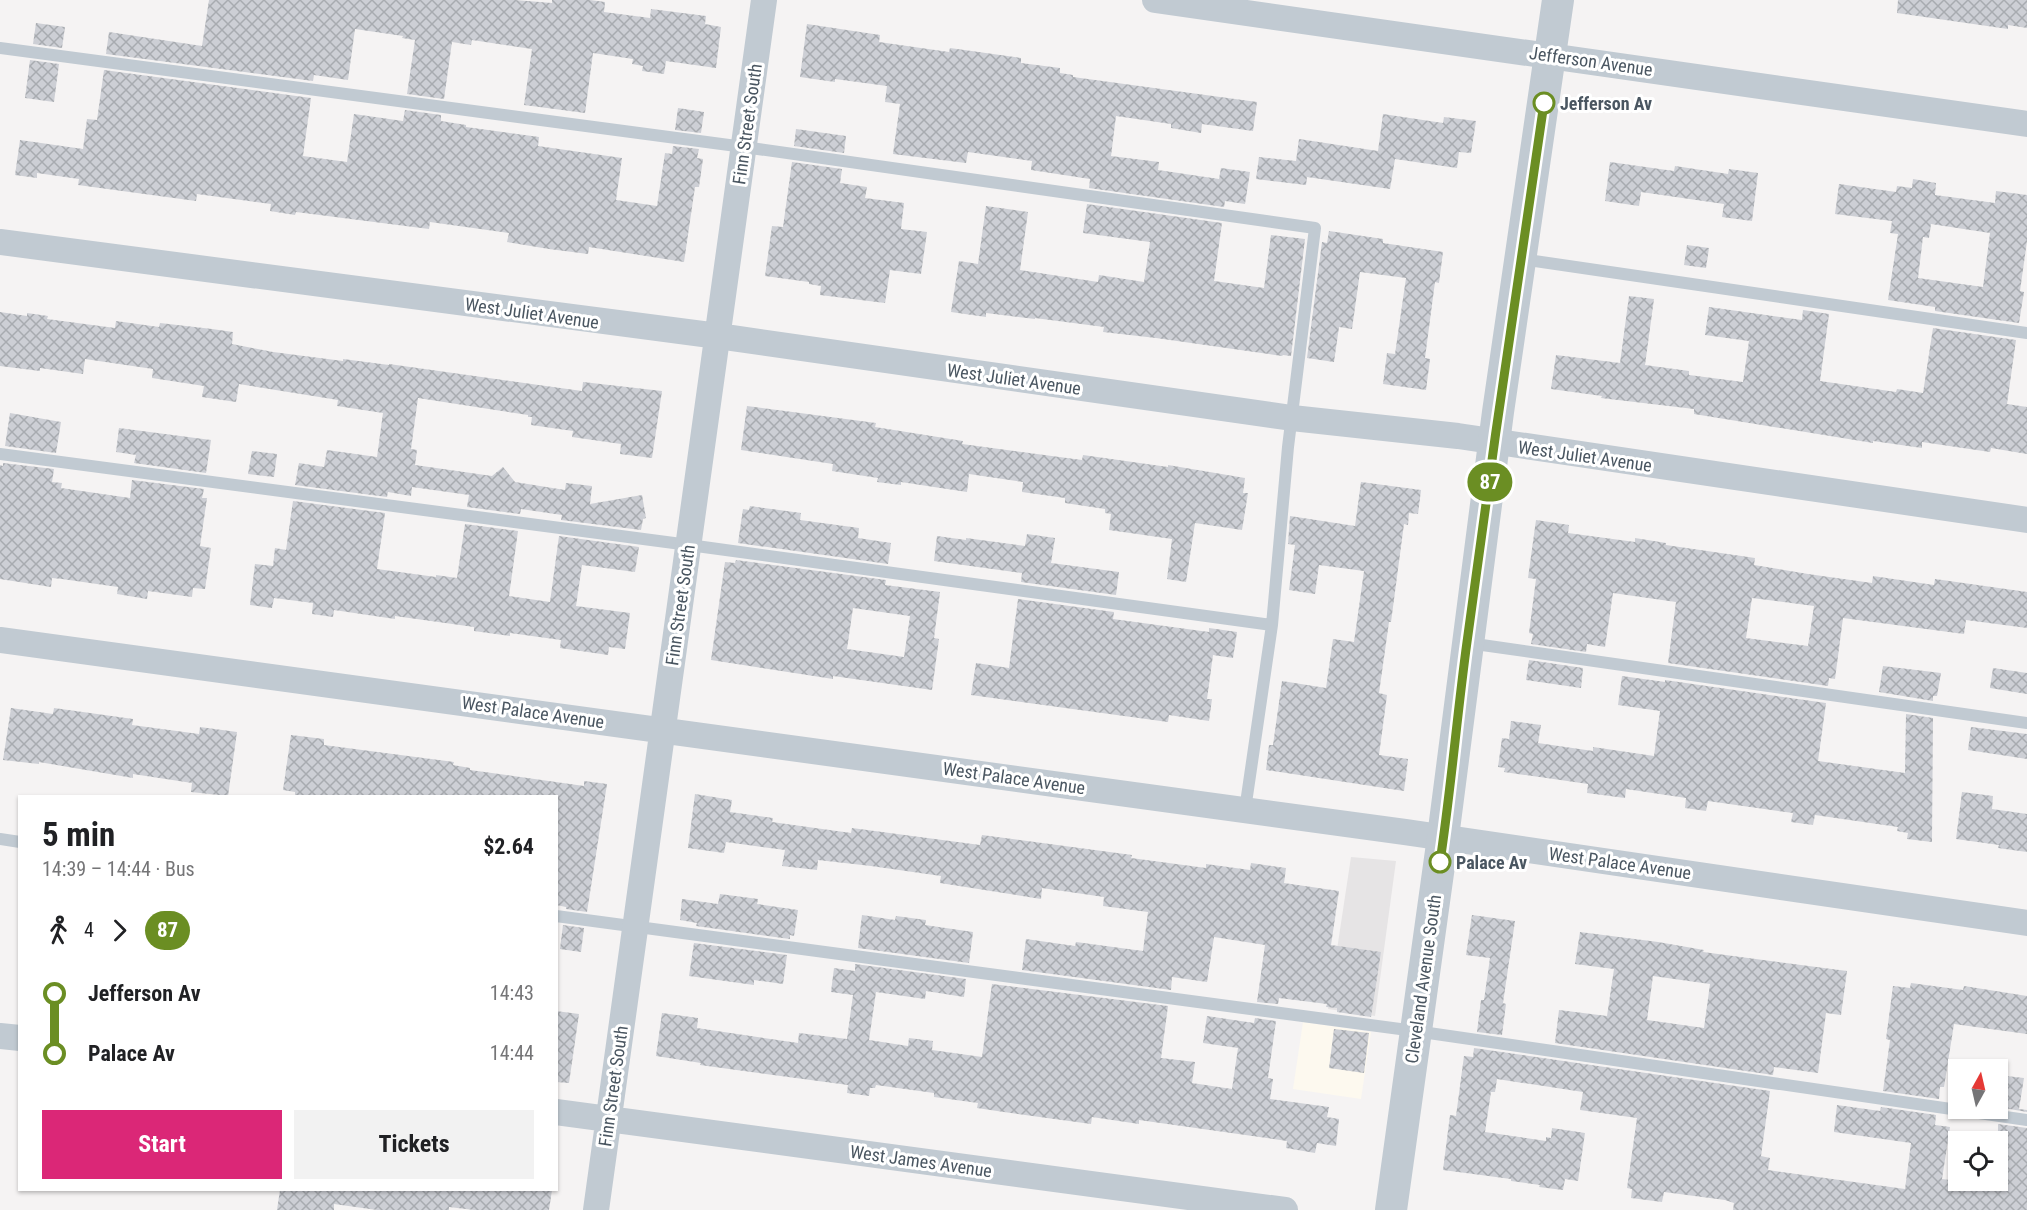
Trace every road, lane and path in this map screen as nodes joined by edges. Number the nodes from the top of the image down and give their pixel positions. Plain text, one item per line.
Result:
1 (764, 0) edge
2 (1155, 0) edge
3 (1558, 0) edge
4 (0, 48) edge
5 (1551, 55) junction
6 (2027, 124) edge
7 (744, 147) junction
8 (0, 242) edge
9 (1521, 259) junction
10 (2027, 333) edge
11 (718, 336) junction
12 (1292, 418) junction
13 (1494, 442) junction
14 (0, 454) edge
15 (2027, 520) edge
16 (689, 545) junction
17 (1272, 625) junction
18 (0, 640) edge
19 (1467, 643) junction
20 (2027, 723) edge
21 (663, 729) junction
22 (1245, 810) junction
23 (1443, 837) junction
24 (0, 839) edge
25 (18, 842) edge
26 (558, 916) edge
27 (2027, 923) edge
28 (635, 927) junction
29 (1415, 1031) junction
30 (0, 1035) edge
31 (18, 1038) edge
32 (558, 1112) edge
33 (608, 1119) junction
34 (2027, 1120) edge
35 (596, 1210) edge
36 (1285, 1210) edge
37 (1391, 1210) edge

1 - 7 street, Finn Street South
2 - 5 street, Jefferson Avenue
3 - 5 street, Cleveland Avenue South
4 - 7 lane
5 - 6 street, Jefferson Avenue
5 - 9 street, Cleveland Avenue South
7 - 11 street, Finn Street South
7 - 12 lane
8 - 11 street, West Juliet Avenue
9 - 10 lane
9 - 13 street, Cleveland Avenue South
11 - 12 street, West Juliet Avenue
11 - 16 street, Finn Street South
12 - 13 street, West Juliet Avenue
12 - 17 lane
13 - 15 street, West Juliet Avenue
13 - 19 street, Cleveland Avenue South
14 - 16 lane
16 - 17 lane
16 - 21 street, Finn Street South
17 - 22 lane
18 - 21 street, West Palace Avenue
19 - 20 lane
19 - 23 street, Cleveland Avenue South
21 - 22 street, West Palace Avenue
21 - 28 street, Finn Street South
22 - 23 street, West Palace Avenue
23 - 27 street, West Palace Avenue
23 - 29 street, Cleveland Avenue South
24 - 25 lane
26 - 28 lane
28 - 29 lane
28 - 33 street, Finn Street South
29 - 34 lane
29 - 37 street, Cleveland Avenue South
30 - 31 street
32 - 33 street, West James Avenue
33 - 35 street, Finn Street South
33 - 36 street, West James Avenue

